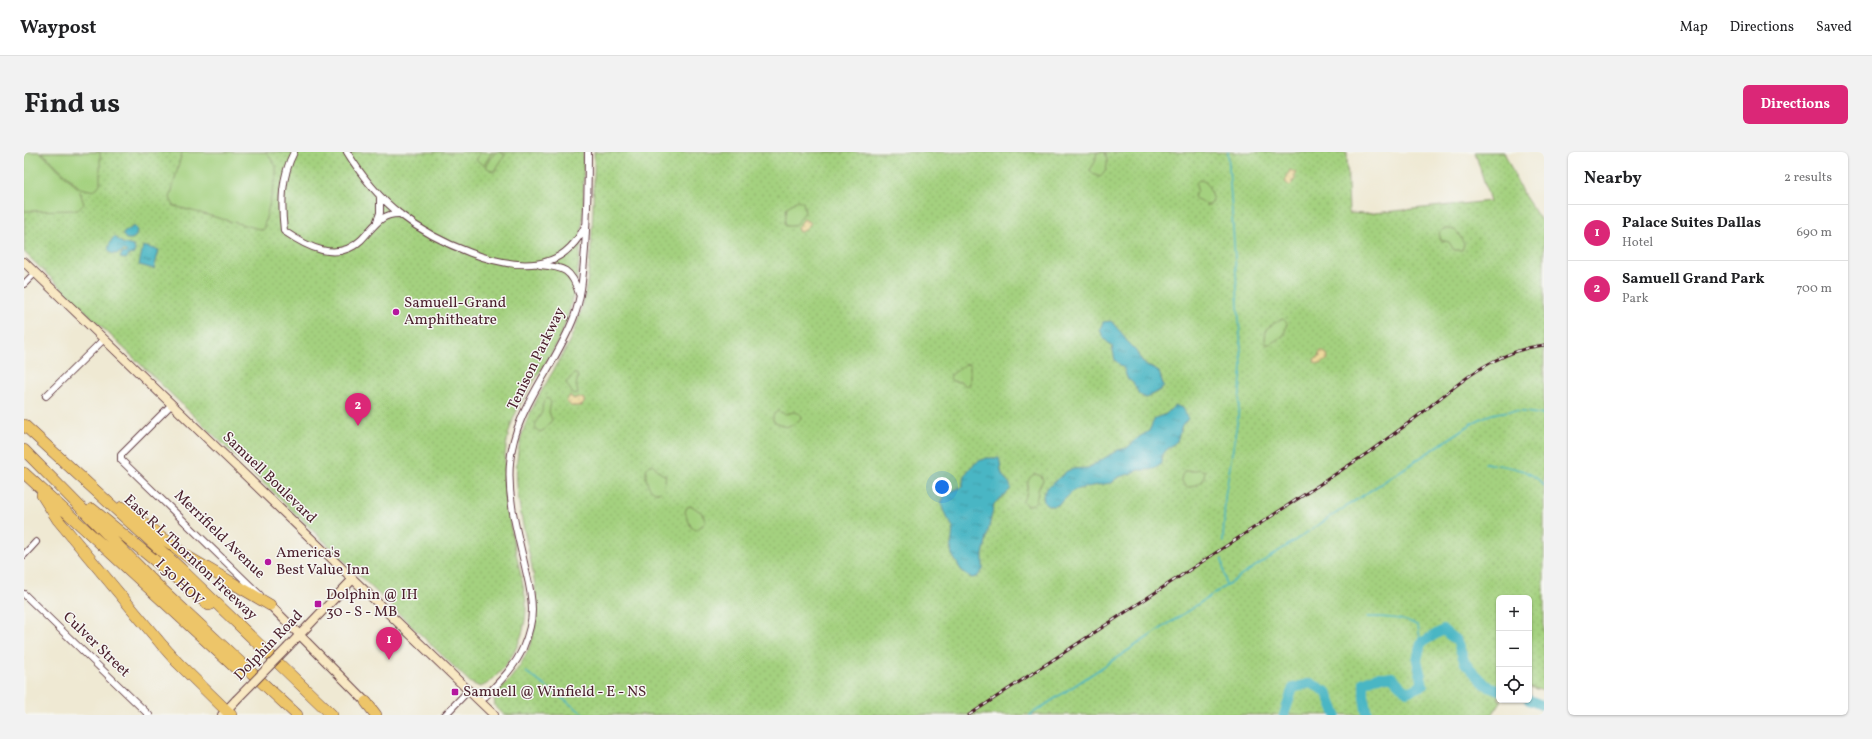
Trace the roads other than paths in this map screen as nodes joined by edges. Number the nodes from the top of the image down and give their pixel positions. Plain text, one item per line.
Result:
1 (294, 152) edge
2 (347, 152) edge
3 (588, 152) edge
4 (380, 196) junction
5 (400, 214) junction
6 (377, 221) junction
7 (587, 223) junction
8 (24, 262) edge
9 (529, 265) junction
10 (35, 273) junction
11 (24, 284) edge
12 (580, 296) junction
13 (104, 339) junction
14 (46, 396) dead end
15 (172, 404) junction
16 (24, 425) edge
17 (24, 451) edge
18 (44, 469) junction
19 (24, 473) edge
20 (36, 484) junction
21 (102, 496) junction
22 (36, 542) dead end
23 (24, 555) edge
24 (353, 579) junction
25 (24, 594) edge
26 (270, 605) junction
27 (188, 624) junction
28 (300, 634) junction
29 (270, 654) junction
30 (468, 690) junction
31 (366, 702) junction
32 (480, 702) junction
33 (227, 714) edge
34 (149, 715) edge
35 (287, 715) edge
36 (297, 715) edge
37 (332, 715) edge
38 (376, 715) edge
39 (381, 715) edge
40 (445, 715) edge
41 (494, 715) edge

1 - 6 street
2 - 4 street
3 - 7 street, Tenison Parkway
4 - 5 street
4 - 6 street
5 - 6 street
5 - 9 street
7 - 9 street
7 - 12 street, Tenison Parkway
8 - 10 main road, Samuell Boulevard
9 - 12 street
10 - 11 street
10 - 13 main road, Samuell Boulevard
12 - 32 street, Tenison Parkway
13 - 14 street
13 - 15 main road, Samuell Boulevard
15 - 24 main road, Samuell Boulevard
15 - 26 street, Merrifield Avenue
16 - 21 highway, East R L Thornton Freeway
17 - 18 highway, I 30 HOV
18 - 27 highway
18 - 29 highway
18 - 36 highway, I 30 HOV
19 - 20 highway
20 - 27 highway
20 - 33 highway
21 - 26 highway
21 - 29 highway, East R L Thornton Freeway
22 - 23 street
24 - 28 main road, Dolphin Road
24 - 30 main road, Samuell Boulevard
25 - 34 street, Culver Street
26 - 28 main road, Merrifield Avenue
27 - 35 highway
28 - 31 main road, Merrifield Avenue
28 - 33 main road, Dolphin Road, bridge
29 - 37 highway, East R L Thornton Freeway
30 - 32 main road, Samuell Boulevard
30 - 40 street
31 - 38 highway
31 - 39 main road, Merrifield Avenue
32 - 41 main road, Samuell Boulevard

